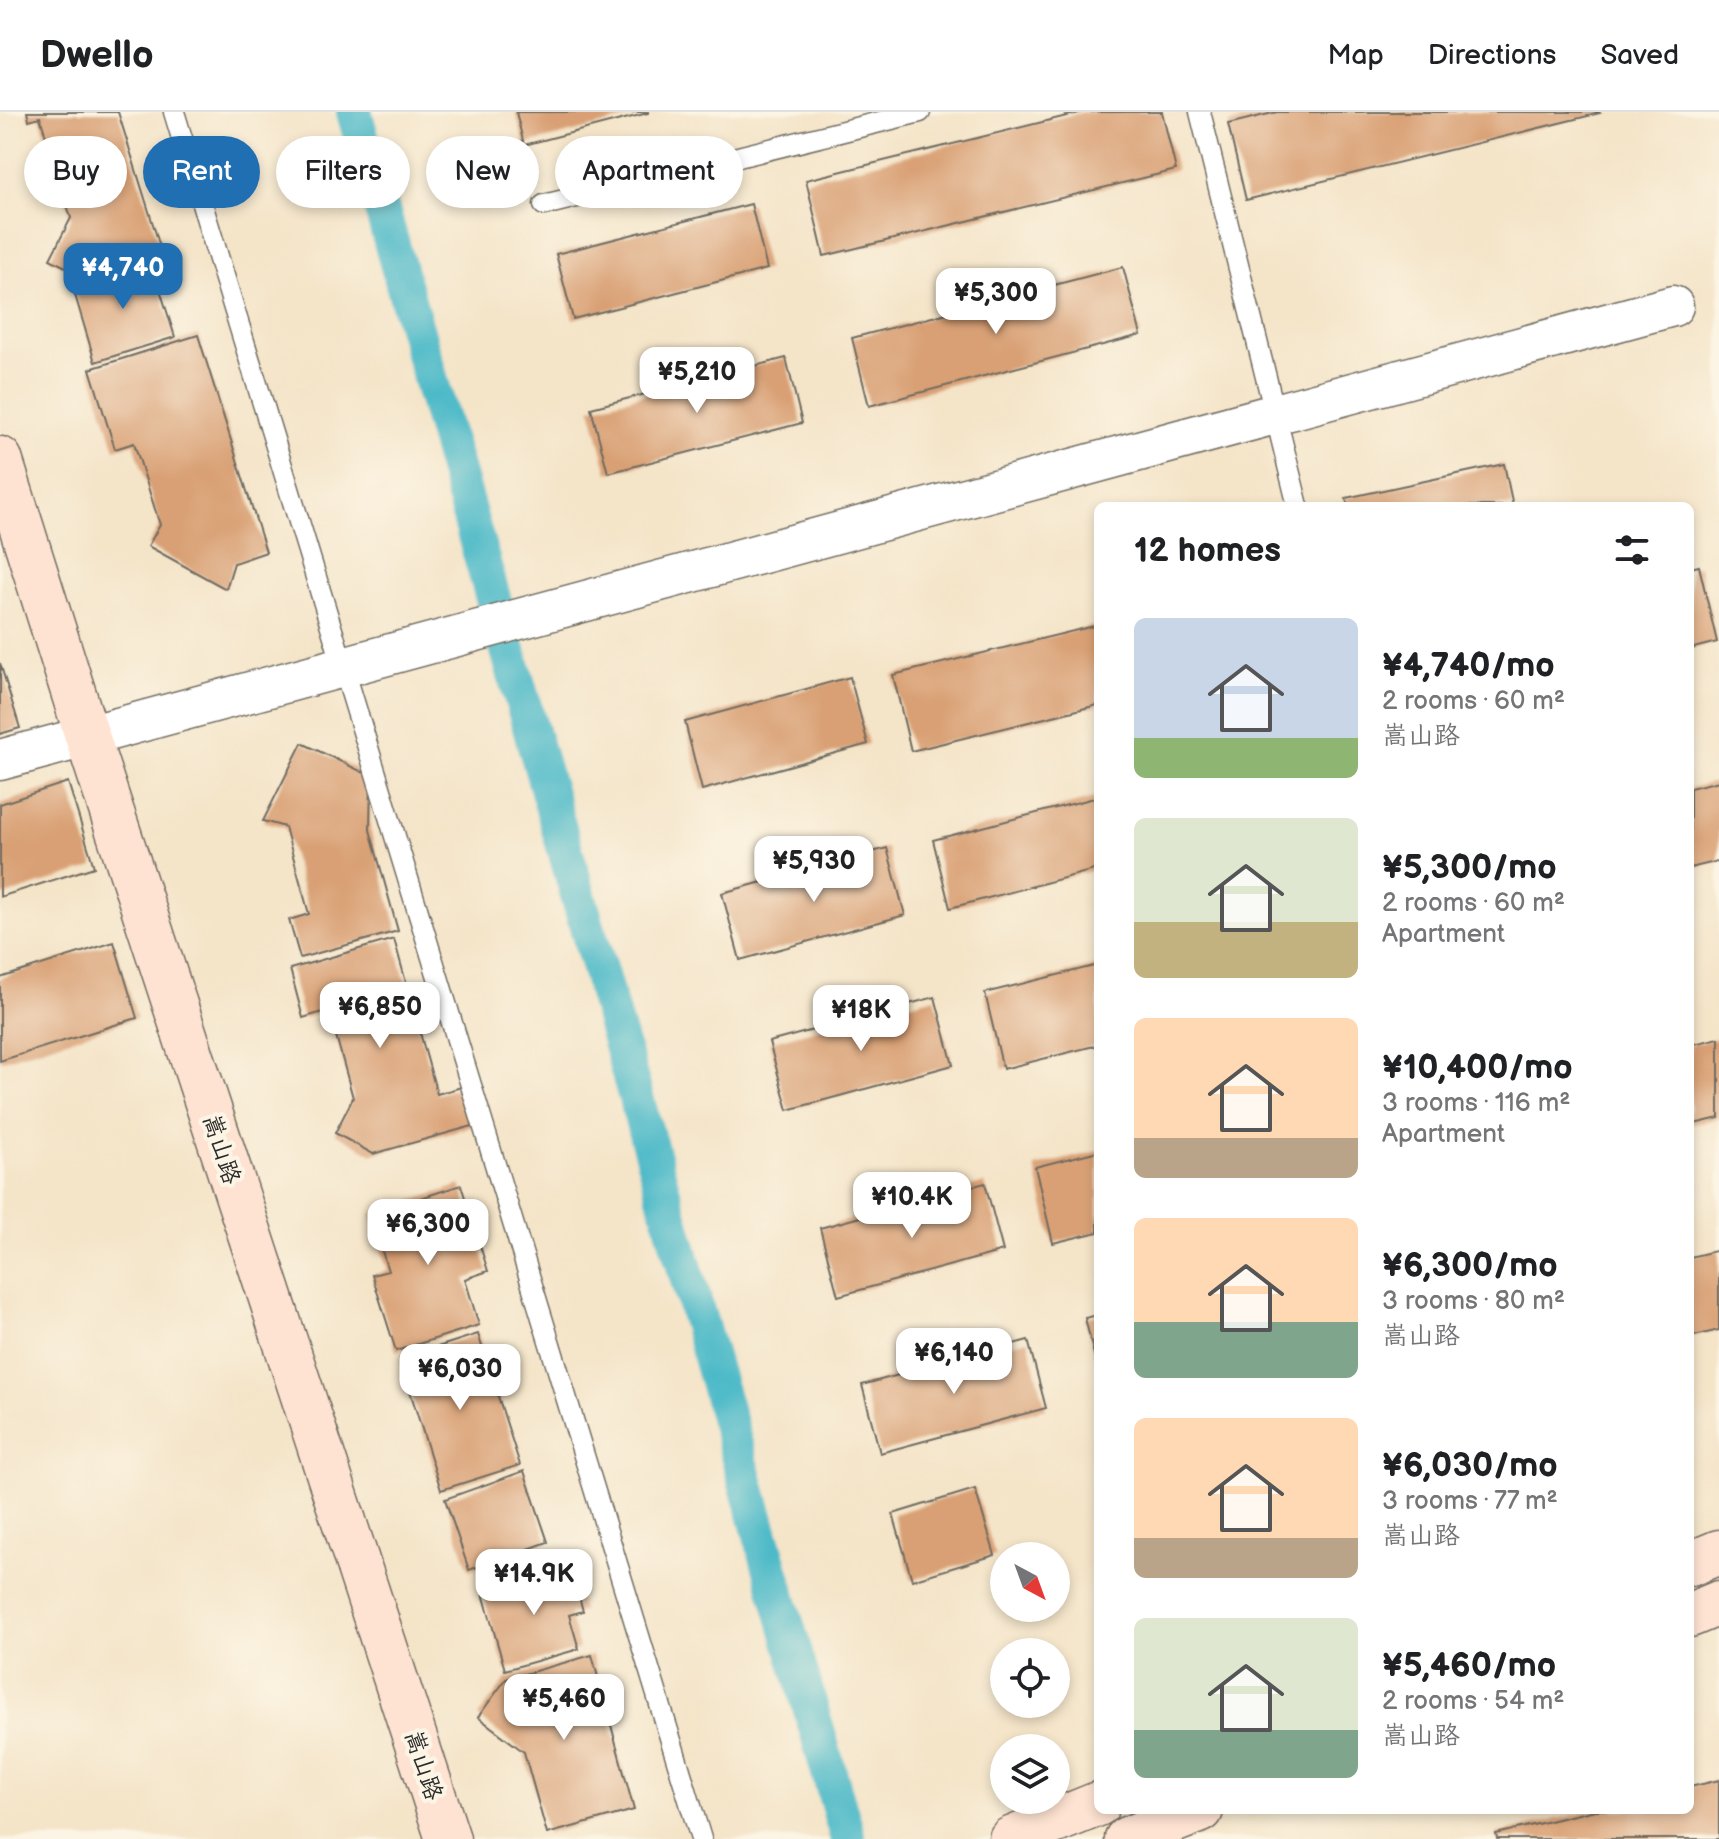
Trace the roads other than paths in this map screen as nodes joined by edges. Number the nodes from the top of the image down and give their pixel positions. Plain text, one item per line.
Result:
1 (174, 112) edge
2 (920, 112) edge
3 (1200, 112) edge
4 (544, 205) dead end
5 (1673, 306) dead end
6 (1277, 413) junction
7 (0, 459) edge
8 (1297, 502) edge
9 (343, 667) junction
10 (87, 736) junction
11 (0, 760) edge
12 (1719, 1552) edge
13 (1694, 1562) edge
14 (1719, 1603) edge
15 (1694, 1613) edge
16 (1094, 1806) edge
17 (1191, 1814) edge
18 (448, 1839) edge
19 (701, 1839) edge
20 (1011, 1839) edge
21 (1127, 1839) edge

1 - 9 lane
2 - 4 lane
3 - 6 lane
5 - 6 street
6 - 8 lane
6 - 9 street
7 - 10 street, 嵩山路
9 - 10 street
9 - 19 lane
10 - 11 street
10 - 18 street, 嵩山路
12 - 13 street
14 - 15 street
16 - 20 street
17 - 21 street

